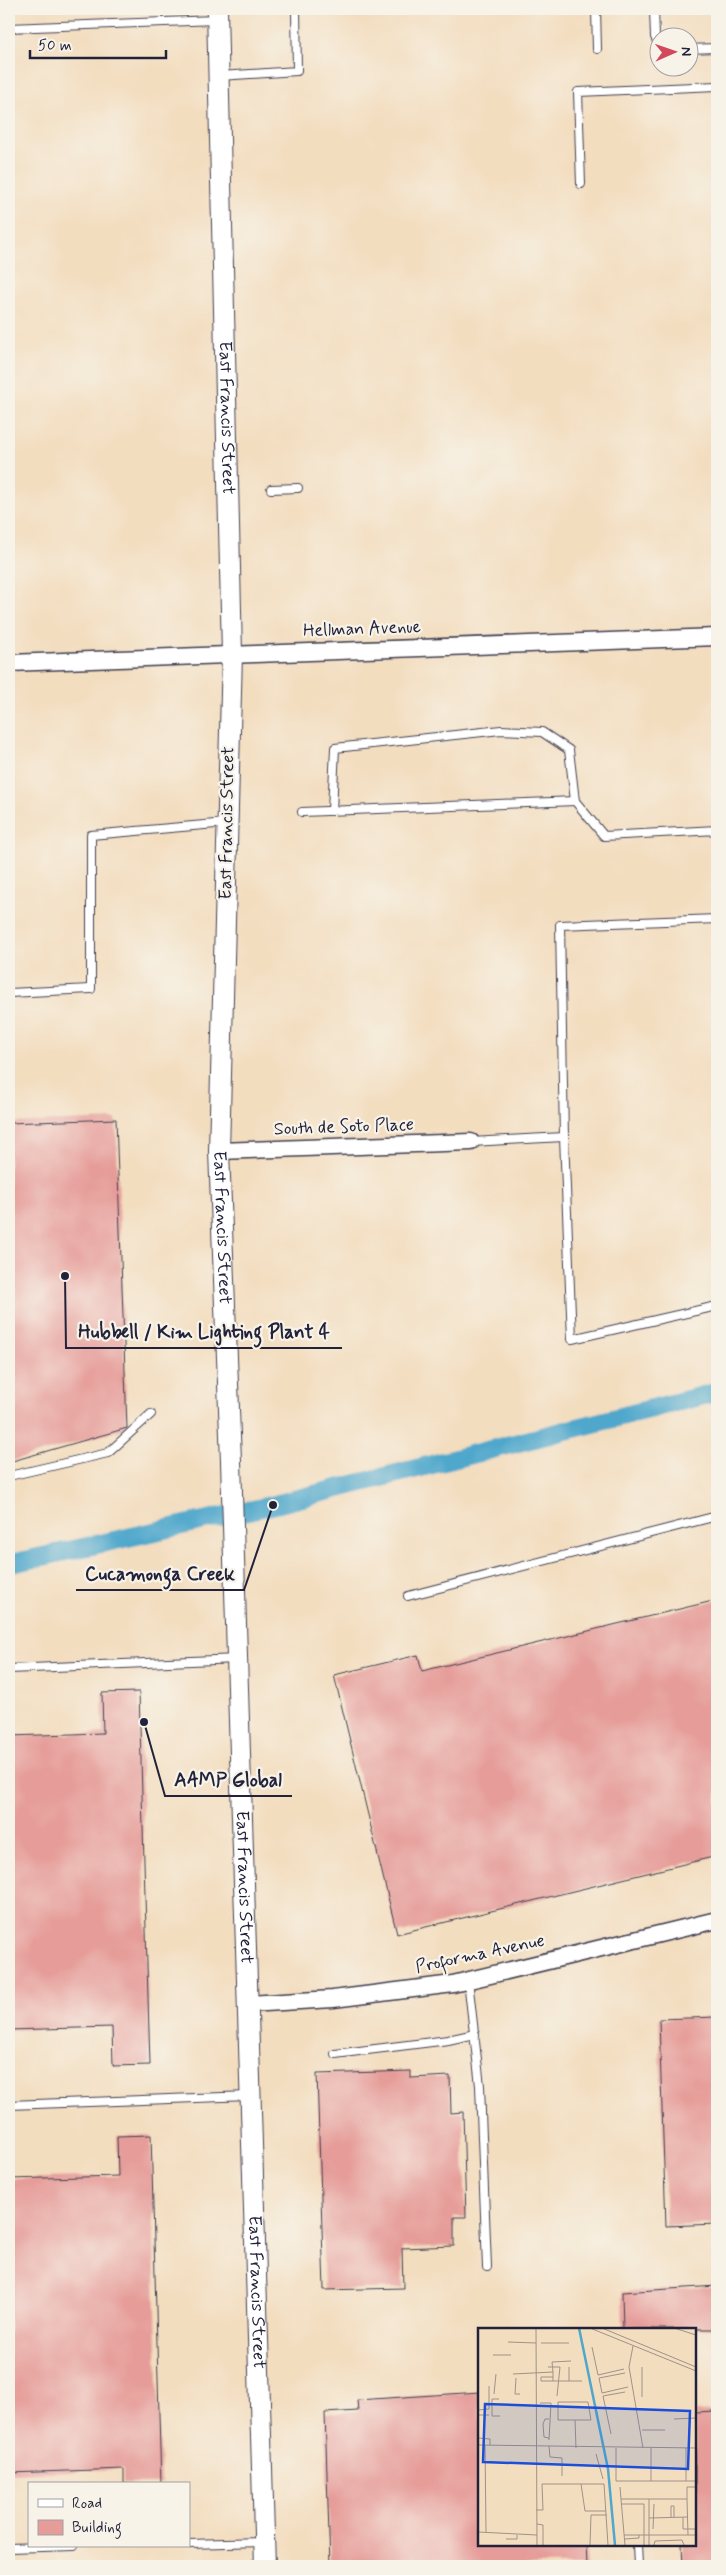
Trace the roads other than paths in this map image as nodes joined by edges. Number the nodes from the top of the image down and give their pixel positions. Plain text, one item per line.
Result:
1 (296, 9) edge
2 (596, 9) edge
3 (654, 9) edge
4 (217, 14) edge
5 (9, 28) edge
6 (655, 28) edge
7 (717, 48) edge
8 (597, 49) dead end
9 (698, 49) edge
10 (219, 76) junction
11 (717, 86) edge
12 (581, 184) dead end
13 (298, 488) dead end
14 (272, 489) dead end
15 (717, 637) edge
16 (232, 654) junction
17 (9, 664) edge
18 (575, 801) junction
19 (332, 811) junction
20 (302, 812) dead end
21 (227, 823) junction
22 (717, 830) edge
23 (717, 919) edge
24 (9, 992) edge
25 (564, 1136) junction
26 (471, 1142) joint
27 (219, 1151) junction
28 (717, 1306) edge
29 (151, 1414) dead end
30 (9, 1476) edge
31 (717, 1516) edge
32 (408, 1596) dead end
33 (237, 1659) junction
34 (9, 1669) edge
35 (717, 1920) edge
36 (468, 1980) junction
37 (248, 2004) junction
38 (474, 2034) junction
39 (335, 2054) dead end
40 (251, 2096) junction
41 (9, 2105) edge
42 (487, 2266) dead end
43 (264, 2542) junction
44 (190, 2544) edge
45 (637, 2545) edge
46 (28, 2547) edge
47 (9, 2548) edge
48 (264, 2566) edge
49 (638, 2566) edge

1 - 10 lane
2 - 8 lane
3 - 6 lane
4 - 5 lane
4 - 10 street, East Francis Street
7 - 9 lane
10 - 16 street, East Francis Street
11 - 12 lane
13 - 14 lane
15 - 16 street, Hellman Avenue
16 - 17 street, Hellman Avenue
16 - 21 street, East Francis Street
18 - 19 lane
18 - 19 lane
18 - 22 lane
19 - 20 lane
21 - 24 lane
21 - 27 street, East Francis Street
23 - 25 lane
25 - 26 lane
25 - 28 lane
26 - 27 street, South de Soto Place
27 - 33 street, East Francis Street
29 - 30 lane
31 - 32 lane
33 - 34 lane
33 - 37 street, East Francis Street
35 - 36 street, Proforma Avenue
36 - 37 street, Proforma Avenue
36 - 38 lane
37 - 40 street, East Francis Street
38 - 39 lane
38 - 42 lane
40 - 41 lane
40 - 43 street, East Francis Street
43 - 44 lane
43 - 48 street, East Francis Street
45 - 49 lane
46 - 47 lane

